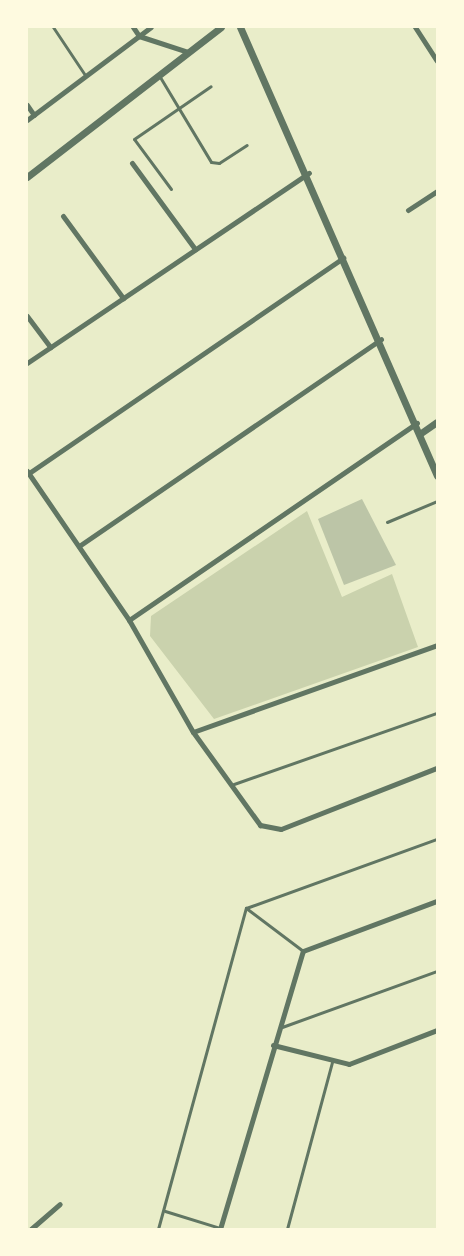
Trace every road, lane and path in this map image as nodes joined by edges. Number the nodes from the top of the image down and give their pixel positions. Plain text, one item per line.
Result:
1 (53, 27) edge
2 (133, 27) edge
3 (151, 27) edge
4 (221, 27) edge
5 (240, 27) edge
6 (415, 27) edge
7 (139, 36) junction
8 (188, 52) junction
9 (437, 61) edge
10 (159, 75) junction
11 (86, 76) junction
12 (210, 86) dead end
13 (27, 105) edge
14 (175, 109) junction
15 (34, 115) junction
16 (27, 120) edge
17 (247, 145) dead end
18 (132, 163) dead end
19 (309, 173) junction
20 (27, 177) edge
21 (171, 189) dead end
22 (437, 191) edge
23 (408, 210) dead end
24 (63, 216) dead end
25 (195, 249) junction
26 (343, 258) junction
27 (123, 298) junction
28 (27, 316) edge
29 (381, 339) junction
30 (50, 347) junction
31 (27, 363) edge
32 (437, 422) edge
33 (417, 423) junction
34 (421, 434) junction
35 (28, 472) edge
36 (437, 476) edge
37 (437, 501) edge
38 (387, 522) dead end
39 (79, 546) junction
40 (129, 620) junction
41 (437, 645) edge
42 (437, 713) edge
43 (193, 732) junction
44 (437, 768) edge
45 (230, 785) junction
46 (437, 839) edge
47 (437, 901) edge
48 (246, 908) junction
49 (303, 951) junction
50 (437, 971) edge
51 (277, 1029) junction
52 (437, 1030) edge
53 (273, 1046) junction
54 (332, 1062) junction
55 (60, 1204) dead end
56 (164, 1211) junction
57 (220, 1228) edge
58 (31, 1229) edge
59 (159, 1229) edge
60 (287, 1229) edge

1 - 11 lane
2 - 7 street
3 - 7 street
4 - 8 street
5 - 19 street
6 - 9 street
7 - 8 street
7 - 11 street
8 - 10 street
10 - 14 lane
10 - 20 street
11 - 15 street
12 - 14 lane
13 - 15 street
14 - 17 lane
14 - 21 lane
15 - 16 street
18 - 25 street
19 - 25 street
19 - 26 street
22 - 23 street
24 - 27 street
25 - 27 street
26 - 29 street
26 - 35 street
27 - 30 street
28 - 30 street
29 - 33 street
29 - 39 street
30 - 31 street
32 - 34 street
33 - 34 street
33 - 40 street
34 - 36 street
35 - 39 street
37 - 38 lane
39 - 40 street
40 - 43 street
41 - 43 street
42 - 45 lane
43 - 45 street
44 - 45 street
46 - 48 lane
47 - 49 street
48 - 49 lane
48 - 56 lane
49 - 51 street
50 - 51 lane
51 - 53 street
52 - 54 street
53 - 54 street
53 - 57 street
54 - 60 lane
55 - 58 street
56 - 57 lane
56 - 59 lane

